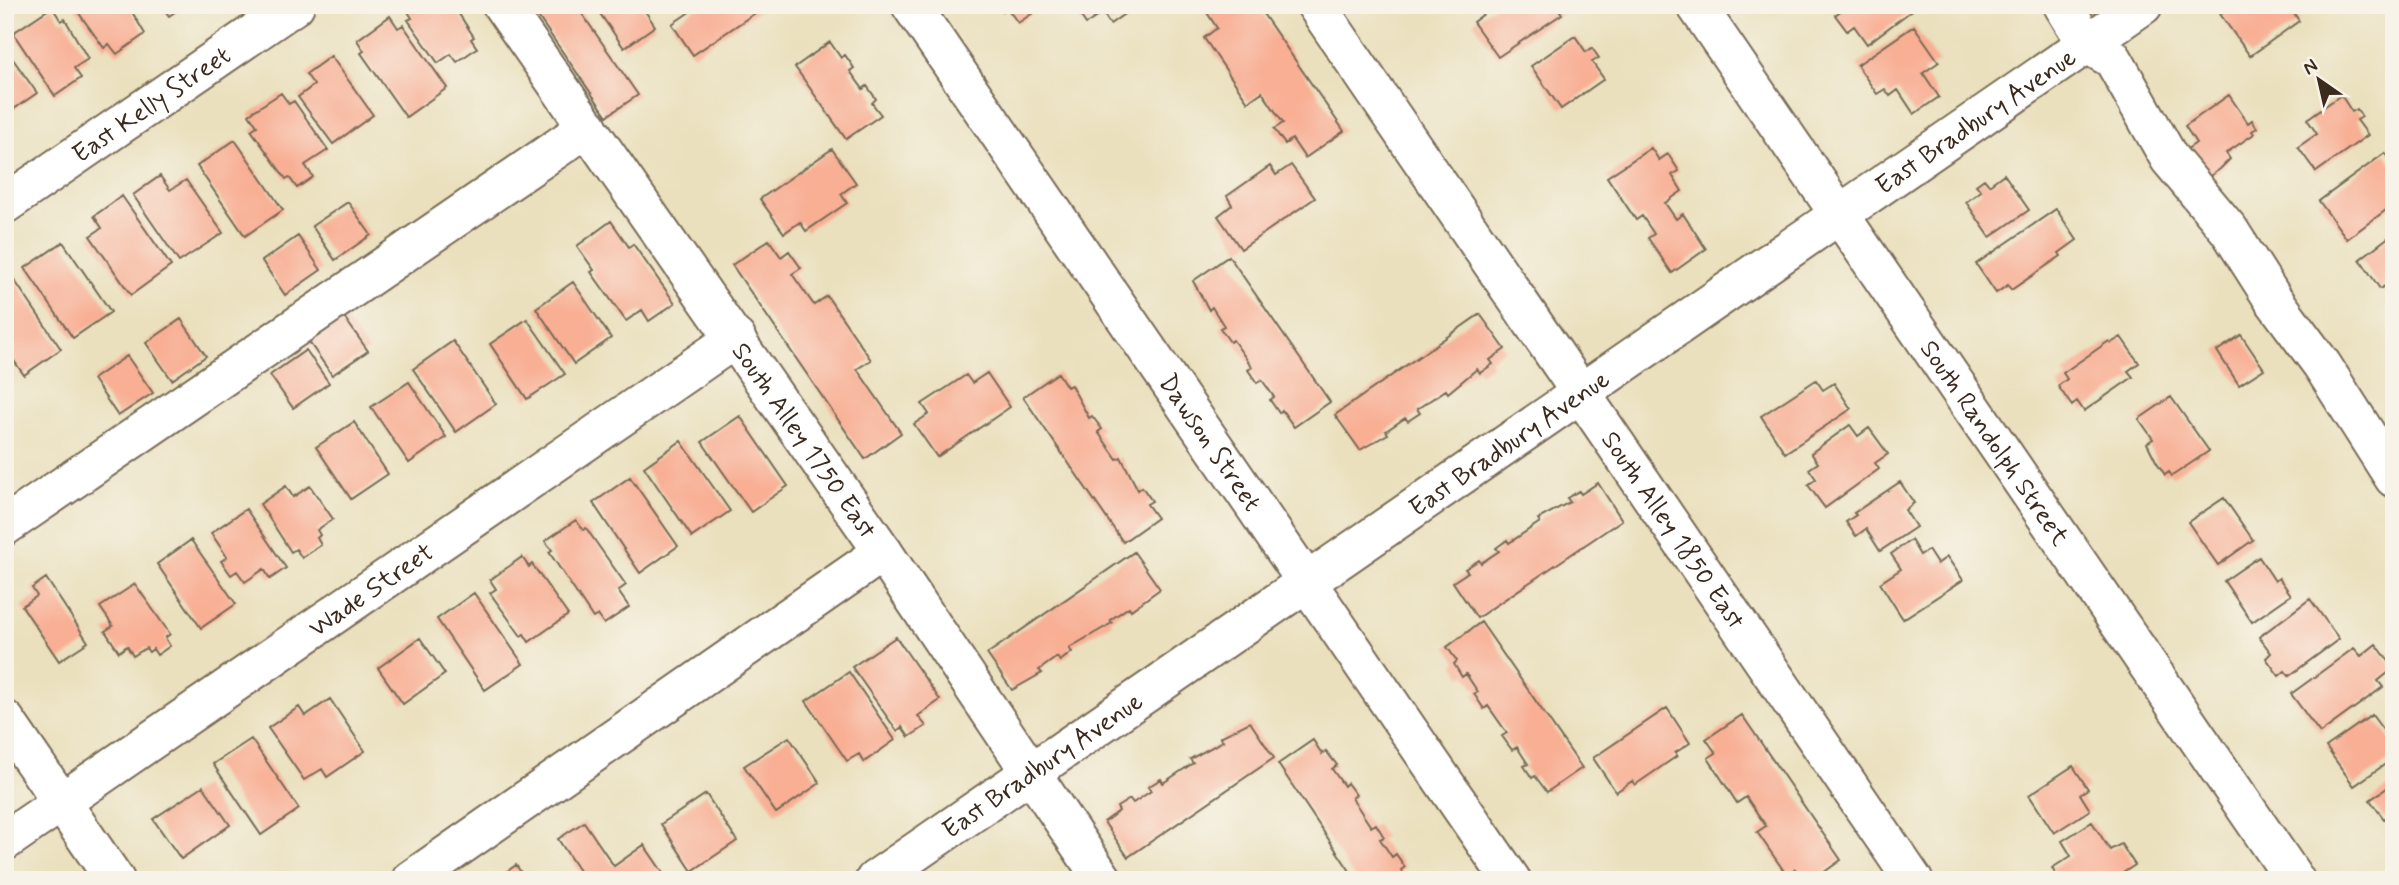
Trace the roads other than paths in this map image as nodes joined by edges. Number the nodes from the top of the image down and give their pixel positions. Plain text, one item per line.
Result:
1 (295, 5) edge
2 (502, 5) edge
3 (911, 5) edge
4 (1316, 5) edge
5 (1696, 5) edge
6 (2063, 5) edge
7 (2143, 5) edge
8 (2087, 44) junction
9 (588, 127) junction
10 (5, 204) edge
11 (1839, 215) junction
12 (736, 338) junction
13 (1583, 394) junction
14 (2394, 478) edge
15 (5, 526) edge
16 (883, 552) junction
17 (1307, 583) junction
18 (5, 720) edge
19 (1029, 773) junction
20 (62, 802) junction
21 (5, 841) edge
22 (115, 880) edge
23 (411, 880) edge
24 (875, 880) edge
25 (1103, 880) edge
26 (1511, 880) edge
27 (1913, 880) edge
28 (2295, 880) edge

1 - 10 street, East Kelly Street
2 - 9 street, South Alley 1750 East
3 - 17 street, Dawson Street
4 - 13 street, South Alley 1850 East
5 - 11 street, South Randolph Street
6 - 8 street
7 - 8 street, East Bradbury Avenue
8 - 11 street, East Bradbury Avenue
8 - 14 street
9 - 12 street, South Alley 1750 East
9 - 15 street
11 - 13 street, East Bradbury Avenue
11 - 28 street, South Randolph Street
12 - 16 street, South Alley 1750 East
12 - 20 street, Wade Street
13 - 17 street, East Bradbury Avenue
13 - 27 street, South Alley 1850 East
16 - 19 street, South Alley 1750 East
16 - 23 street
17 - 19 street, East Bradbury Avenue
17 - 26 street, Dawson Street
18 - 20 street
19 - 24 street, East Bradbury Avenue
19 - 25 street, South Alley 1750 East
20 - 21 street, Wade Street
20 - 22 street

